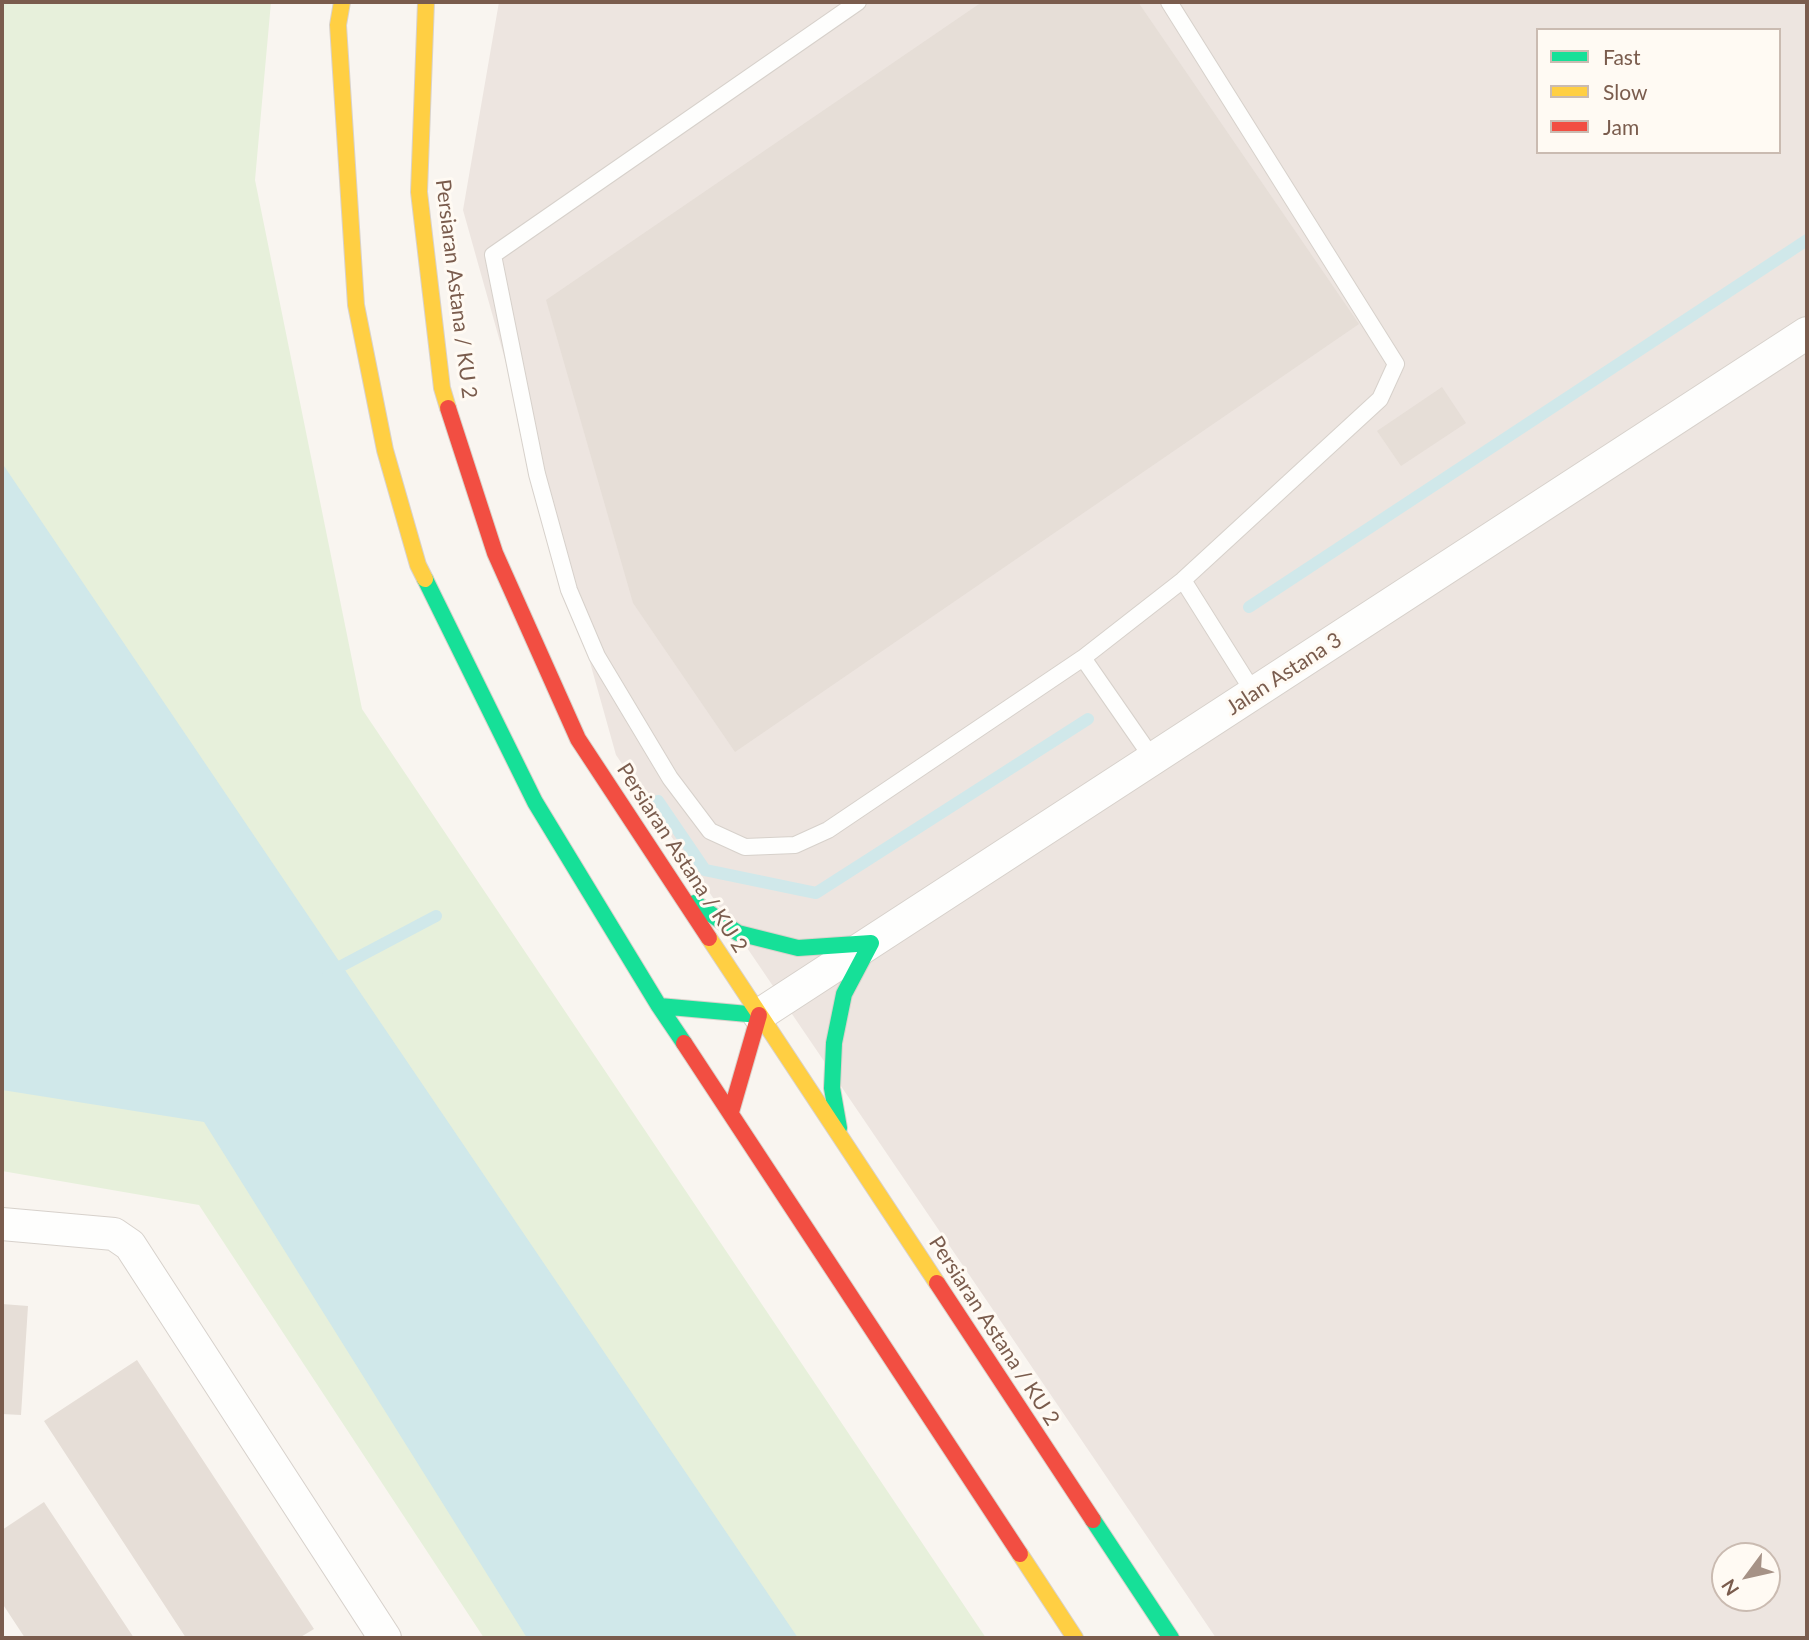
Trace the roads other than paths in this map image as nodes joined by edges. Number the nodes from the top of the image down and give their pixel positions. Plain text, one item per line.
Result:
1 (342, 2) edge
2 (426, 2) edge
3 (858, 2) edge
4 (1169, 2) edge
5 (1807, 332) edge
6 (1183, 580) junction
7 (1083, 658) junction
8 (1254, 693) junction
9 (1153, 759) junction
10 (676, 889) junction
11 (871, 943) junction
12 (659, 1006) junction
13 (759, 1015) junction
14 (731, 1112) junction
15 (841, 1138) junction
16 (2, 1224) edge
17 (385, 1638) edge
18 (1075, 1638) edge
19 (1171, 1638) edge

1 - 12 street
2 - 10 street, Persiaran Astana / KU 2
3 - 7 lane
4 - 6 lane
5 - 8 street, Jalan Astana 3
6 - 7 lane
6 - 8 lane
7 - 9 lane
8 - 9 street, Jalan Astana 3
9 - 11 street, Jalan Astana 3
10 - 11 street
10 - 13 street, Persiaran Astana / KU 2
11 - 13 street, Jalan Astana 3
11 - 15 street
12 - 13 street
12 - 14 street
13 - 14 street
13 - 15 street, Persiaran Astana / KU 2
14 - 18 street
15 - 19 street, Persiaran Astana / KU 2
16 - 17 street

